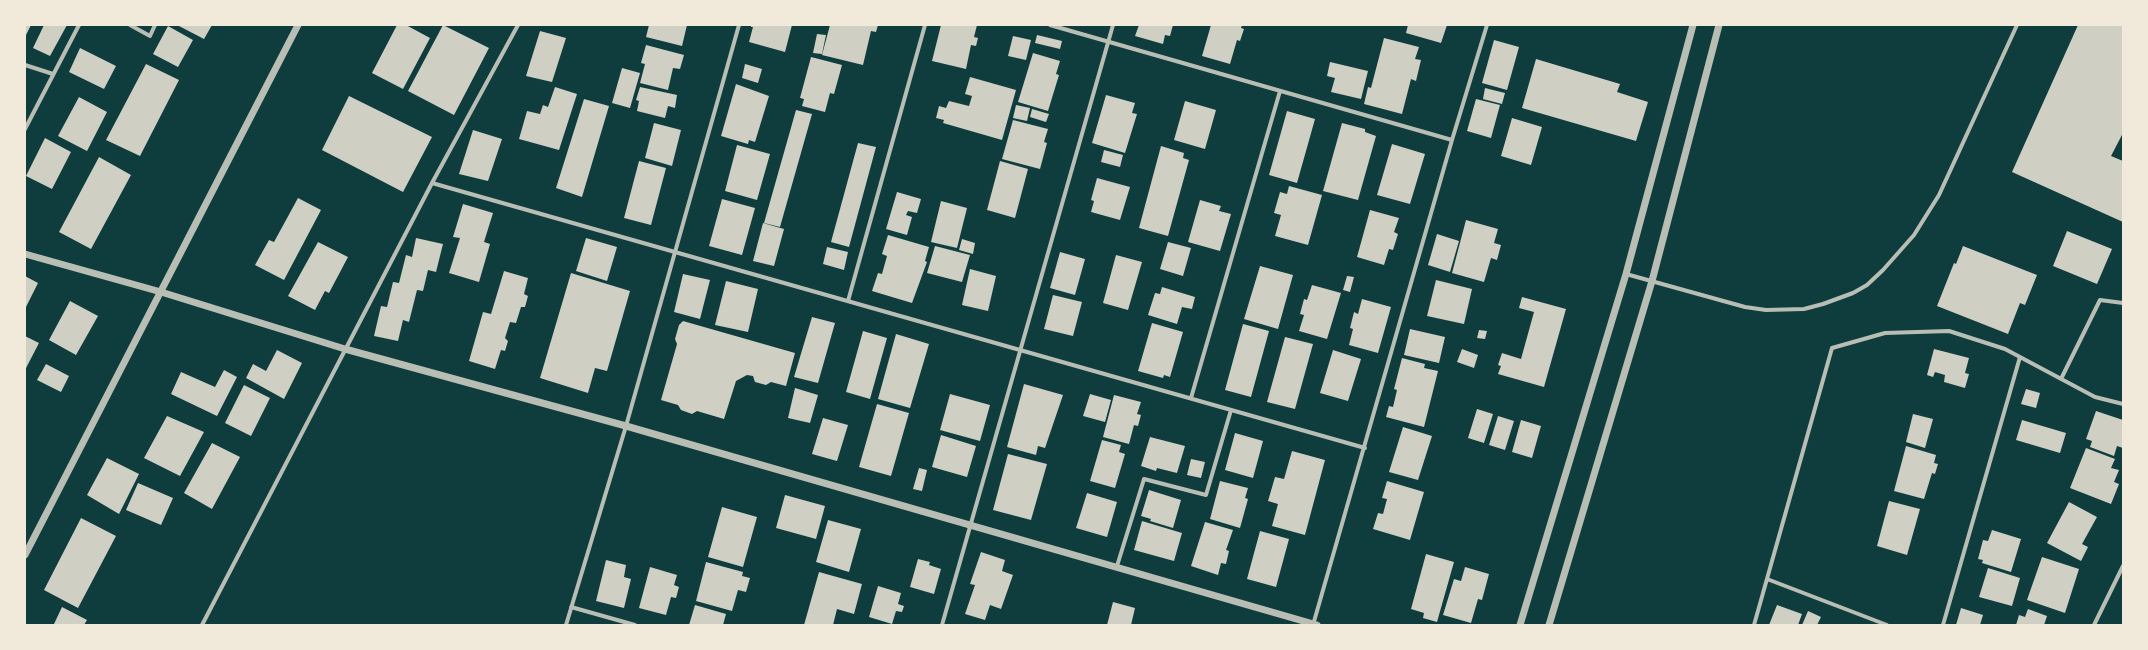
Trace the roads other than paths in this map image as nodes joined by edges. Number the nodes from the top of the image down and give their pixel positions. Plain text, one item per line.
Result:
1 (79, 25) edge
2 (130, 25) edge
3 (155, 25) edge
4 (298, 25) edge
5 (518, 25) edge
6 (739, 25) edge
7 (925, 25) edge
8 (1050, 25) edge
9 (1113, 25) edge
10 (1487, 25) edge
11 (1693, 25) edge
12 (1719, 25) edge
13 (2017, 25) edge
14 (1108, 41) junction
15 (25, 65) edge
16 (53, 74) junction
17 (1280, 91) junction
18 (25, 129) edge
19 (1452, 140) junction
20 (432, 183) junction
21 (674, 253) junction
22 (25, 254) edge
23 (1626, 274) junction
24 (1652, 281) junction
25 (161, 292) junction
26 (848, 300) junction
27 (2123, 303) edge
28 (345, 349) junction
29 (1020, 350) junction
30 (2020, 358) junction
31 (2061, 379) junction
32 (1191, 398) junction
33 (2123, 404) edge
34 (1231, 410) junction
35 (626, 426) junction
36 (1365, 448) junction
37 (971, 526) junction
38 (25, 555) edge
39 (1117, 566) junction
40 (2123, 566) edge
41 (1767, 579) junction
42 (571, 607) junction
43 (202, 625) edge
44 (566, 625) edge
45 (635, 625) edge
46 (942, 625) edge
47 (1314, 625) edge
48 (1520, 625) edge
49 (1549, 625) edge
50 (1754, 625) edge
51 (1886, 625) edge
52 (1943, 625) edge
53 (2094, 625) edge

1 - 16 street
2 - 3 street
4 - 25 street
5 - 20 street
6 - 21 street
7 - 26 street
8 - 14 street
9 - 14 street
10 - 19 street
11 - 23 street
12 - 24 street
13 - 24 street
14 - 17 street
14 - 29 street
15 - 16 street
16 - 18 street
17 - 19 street
17 - 32 street
19 - 36 street
20 - 21 street
20 - 28 street
21 - 26 street
21 - 35 street
22 - 25 street
23 - 24 street
23 - 48 street
24 - 49 street
25 - 28 street
25 - 38 street
26 - 29 street
27 - 31 street
28 - 35 street
28 - 43 street
29 - 32 street
29 - 37 street
30 - 31 street
30 - 41 street
30 - 52 street
31 - 33 street
32 - 34 street
34 - 36 street
34 - 39 street
35 - 37 street
35 - 42 street
36 - 47 street
37 - 39 street
37 - 46 street
39 - 47 street
40 - 53 street
41 - 50 street
41 - 51 street
42 - 44 street
42 - 45 street

